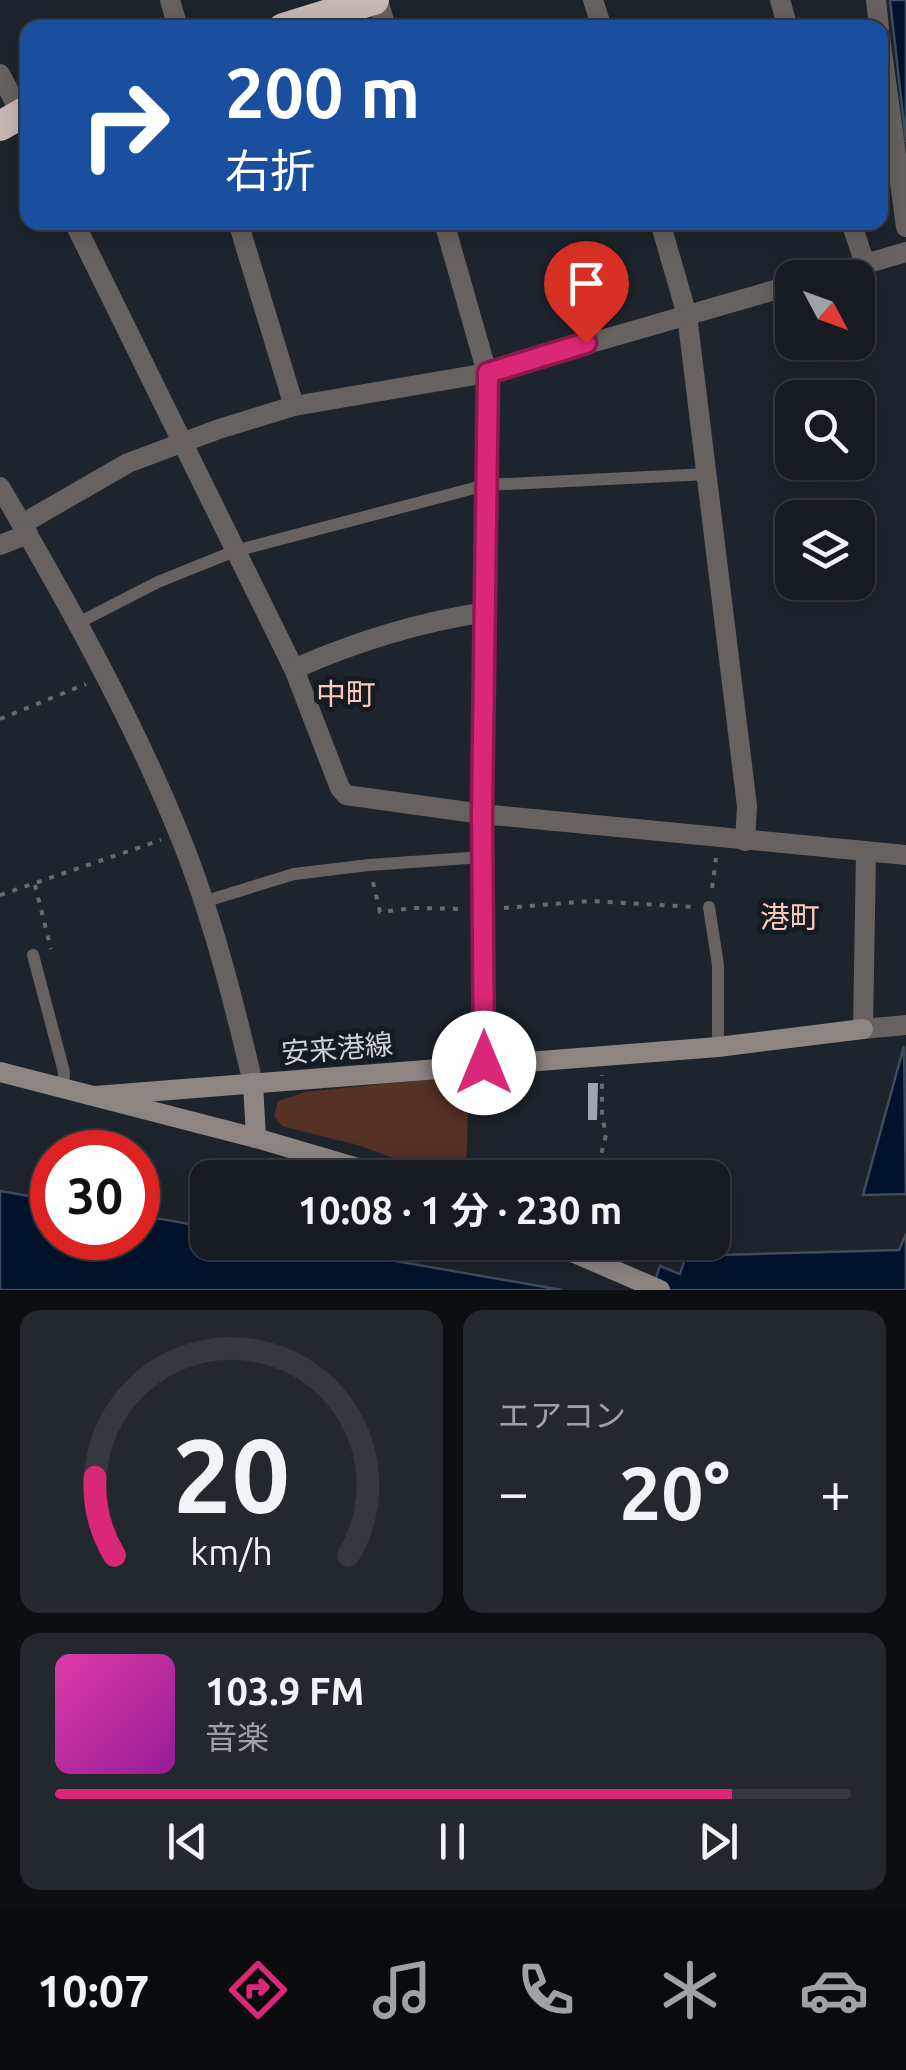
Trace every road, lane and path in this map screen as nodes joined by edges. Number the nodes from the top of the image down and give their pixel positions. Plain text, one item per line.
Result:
1 (376, 0) edge
2 (310, 20) edge
3 (0, 74) edge
4 (888, 96) edge
5 (19, 119) edge
6 (906, 227) edge
7 (78, 230) edge
8 (240, 230) edge
9 (446, 230) edge
10 (662, 230) edge
11 (854, 230) edge
12 (906, 252) edge
13 (864, 260) edge
14 (875, 261) edge
15 (775, 290) edge
16 (687, 316) junction
17 (488, 373) junction
18 (294, 406) junction
19 (182, 441) junction
20 (708, 474) junction
21 (486, 485) junction
22 (0, 487) edge
23 (25, 529) junction
24 (0, 545) edge
25 (235, 552) junction
26 (487, 612) junction
27 (76, 624) junction
28 (294, 670) junction
29 (104, 677) junction
30 (0, 719) edge
31 (482, 814) junction
32 (179, 834) junction
33 (719, 838) junction
34 (745, 842) junction
35 (866, 852) junction
36 (906, 855) edge
37 (483, 857) junction
38 (368, 864) junction
39 (34, 886) junction
40 (0, 895) edge
41 (203, 902) junction
42 (709, 907) junction
43 (483, 910) junction
44 (33, 955) joint
45 (906, 1024) edge
46 (863, 1029) junction
47 (718, 1047) junction
48 (603, 1055) junction
49 (484, 1063) junction
50 (0, 1072) edge
51 (253, 1084) junction
52 (63, 1088) junction
53 (94, 1096) junction
54 (256, 1138) junction
55 (331, 1160) edge
56 (600, 1160) edge
57 (591, 1260) edge
58 (660, 1290) edge

1 - 2 highway
3 - 5 street
4 - 6 street
7 - 19 street
8 - 18 street
9 - 17 street
10 - 16 street
11 - 13 street
12 - 14 street
15 - 16 street
16 - 17 street
16 - 20 street
17 - 18 street
17 - 21 street
18 - 19 street
19 - 23 street
19 - 25 street
20 - 21 lane
20 - 34 street
21 - 25 lane
21 - 26 street
22 - 23 street
23 - 24 street
23 - 27 street
25 - 27 lane
25 - 28 street
26 - 28 street
26 - 31 street
27 - 29 street
28 - 31 street
29 - 30 path
29 - 32 street
31 - 33 street
31 - 37 street
32 - 39 path
32 - 41 street
33 - 34 street
33 - 42 path
34 - 35 street
35 - 36 street
35 - 46 street
37 - 38 lane
37 - 43 street
38 - 41 lane
38 - 43 path
39 - 40 path
39 - 44 path
41 - 51 street
42 - 43 path
42 - 47 lane
43 - 49 street
44 - 52 lane
45 - 46 street
46 - 47 main road, 安来港線
47 - 48 main road, 安来港線
48 - 49 main road, 安来港線
48 - 56 path
49 - 51 main road, 安来港線
50 - 52 main road
51 - 53 main road
51 - 54 main road, 安来港線
52 - 53 main road
53 - 54 main road
54 - 55 main road
57 - 58 main road

